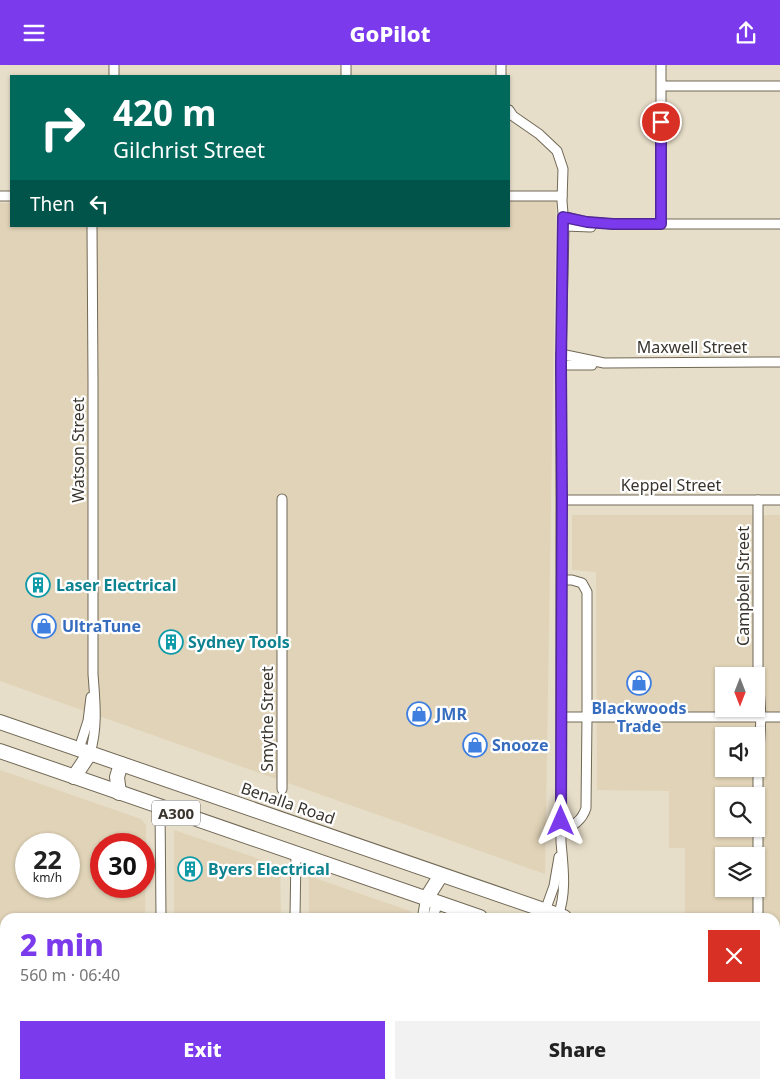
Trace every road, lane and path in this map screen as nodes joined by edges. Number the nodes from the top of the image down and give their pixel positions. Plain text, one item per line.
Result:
1 (661, 65) edge
2 (662, 86) junction
3 (780, 86) edge
4 (510, 112) edge
5 (562, 196) junction
6 (510, 197) edge
7 (563, 217) junction
8 (613, 224) junction
9 (661, 224) junction
10 (780, 224) edge
11 (564, 226) junction
12 (92, 227) edge
13 (561, 354) junction
14 (780, 362) edge
15 (604, 363) junction
16 (561, 365) junction
17 (282, 499) dead end
18 (562, 500) junction
19 (758, 500) junction
20 (780, 501) edge
21 (562, 580) junction
22 (758, 667) edge
23 (715, 715) edge
24 (765, 715) edge
25 (562, 717) junction
26 (587, 717) junction
27 (780, 717) edge
28 (0, 722) edge
29 (0, 751) edge
30 (84, 751) junction
31 (121, 764) junction
32 (74, 777) junction
33 (758, 777) edge
34 (282, 789) dead end
35 (119, 793) junction
36 (160, 807) junction
37 (561, 830) junction
38 (561, 842) junction
39 (296, 853) junction
40 (441, 875) junction
41 (431, 901) junction
42 (161, 913) edge
43 (295, 913) edge
44 (425, 913) edge
45 (432, 913) edge
46 (468, 913) edge
47 (546, 913) edge
48 (554, 913) edge
49 (557, 913) edge
50 (758, 913) edge

1 - 2 street
2 - 3 street
2 - 9 street
4 - 5 street
5 - 6 street
5 - 7 street
7 - 8 street
7 - 11 street
8 - 9 street
8 - 11 street
9 - 10 street
11 - 13 street
12 - 30 street, Watson Street
13 - 15 street, Maxwell Street
13 - 16 street
14 - 15 street, Maxwell Street
15 - 16 street, Maxwell Street
16 - 18 street
17 - 34 street, Smythe Street
18 - 19 street, Keppel Street
18 - 21 street
19 - 20 street, Keppel Street
19 - 22 street, Campbell Street
21 - 25 street
21 - 26 street
23 - 26 street
24 - 27 street
25 - 26 street
25 - 37 street
26 - 37 street
28 - 30 highway, Benalla Road / A300
29 - 32 highway, A300
30 - 31 highway, Benalla Road / A300
30 - 32 highway
31 - 35 highway
31 - 40 highway, Benalla Road / A300
32 - 35 highway, A300
33 - 50 street, Campbell Street
35 - 36 highway, A300
36 - 39 highway, A300
36 - 42 street
37 - 38 street
38 - 48 street
38 - 49 street
39 - 41 highway, A300
39 - 43 street
40 - 41 highway
40 - 47 highway, Benalla Road / A300
41 - 44 street
41 - 45 street
41 - 46 highway, A300

